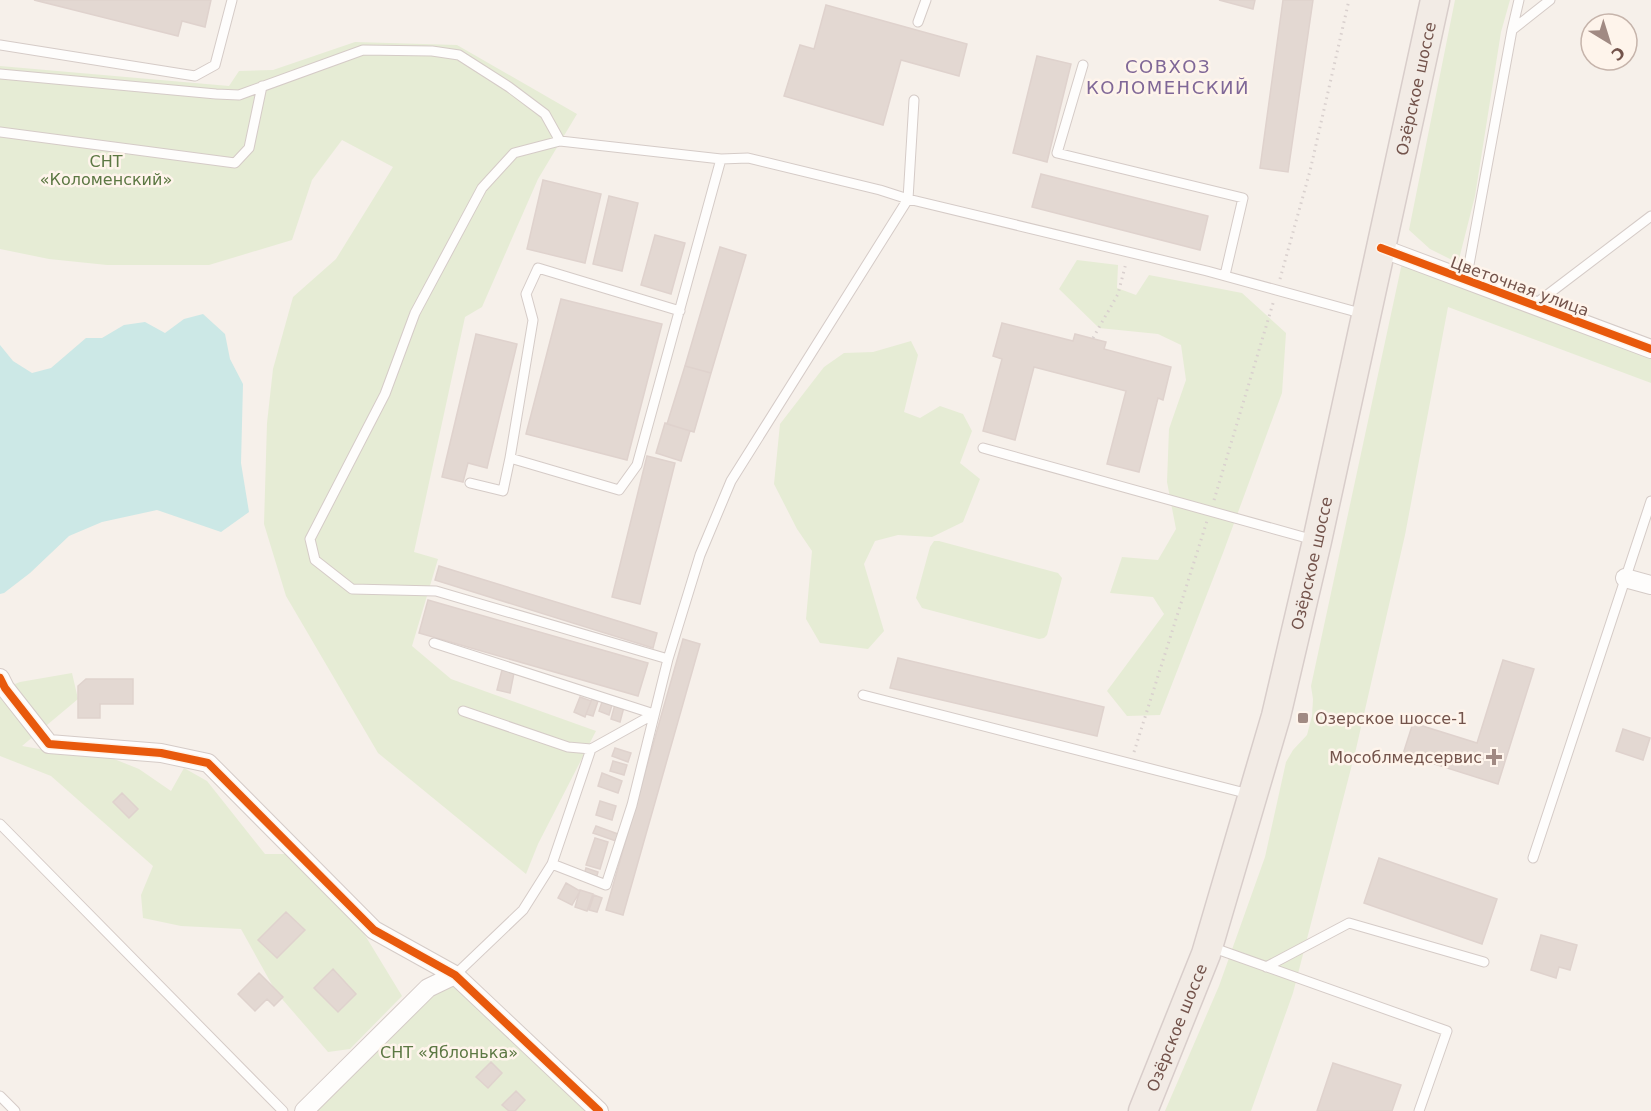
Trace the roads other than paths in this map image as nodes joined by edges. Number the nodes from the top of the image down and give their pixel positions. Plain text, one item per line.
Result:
1 (232, 0) edge
2 (926, 0) edge
3 (1435, 0) edge
4 (1519, 0) edge
5 (1550, 0) edge
6 (918, 22) dead end
7 (1512, 30) junction
8 (0, 45) edge
9 (1083, 64) dead end
10 (0, 74) edge
11 (262, 86) junction
12 (914, 100) dead end
13 (0, 132) edge
14 (560, 141) junction
15 (721, 159) junction
16 (908, 199) junction
17 (1651, 216) edge
18 (1381, 248) junction
19 (1225, 276) junction
20 (1466, 281) junction
21 (1534, 305) junction
22 (680, 311) junction
23 (1366, 315) junction
24 (1651, 349) edge
25 (982, 448) dead end
26 (510, 458) junction
27 (470, 483) dead end
28 (1651, 501) edge
29 (1317, 541) junction
30 (1626, 578) junction
31 (1651, 585) edge
32 (434, 643) dead end
33 (668, 659) junction
34 (0, 678) edge
35 (863, 695) dead end
36 (464, 711) dead end
37 (654, 714) junction
38 (591, 749) junction
39 (1254, 795) junction
40 (0, 824) edge
41 (1533, 858) dead end
42 (552, 864) junction
43 (1209, 947) junction
44 (1484, 962) dead end
45 (1266, 967) junction
46 (455, 975) junction
47 (0, 1096) edge
48 (15, 1111) edge
49 (283, 1111) edge
50 (304, 1111) edge
51 (600, 1111) edge
52 (1143, 1111) edge
53 (1419, 1111) edge

1 - 8 lane
2 - 6 lane
3 - 18 main road, Озёрское шоссе
4 - 7 lane
5 - 7 lane
7 - 20 lane
9 - 19 lane
10 - 11 lane
11 - 13 lane
11 - 14 lane
12 - 16 lane
14 - 15 lane
14 - 33 lane
15 - 16 lane
15 - 22 lane
16 - 19 lane
16 - 33 lane
17 - 21 lane
18 - 20 street, Цветочная улица
18 - 23 main road, Озёрское шоссе
19 - 23 lane
20 - 21 street, Цветочная улица
21 - 24 street, Цветочная улица
22 - 26 lane
22 - 26 lane
23 - 29 main road, Озёрское шоссе
25 - 29 lane
26 - 27 lane
28 - 30 lane
29 - 39 main road, Озёрское шоссе
30 - 31 street
30 - 41 lane
32 - 37 lane
33 - 37 lane
34 - 46 street
35 - 39 lane
36 - 38 lane
37 - 38 lane
37 - 42 lane
38 - 42 lane
39 - 43 main road, Озёрское шоссе
40 - 49 lane
42 - 46 lane
43 - 45 lane
43 - 52 main road, Озёрское шоссе
44 - 45 lane
45 - 53 lane
46 - 50 street
46 - 51 street
47 - 48 lane

